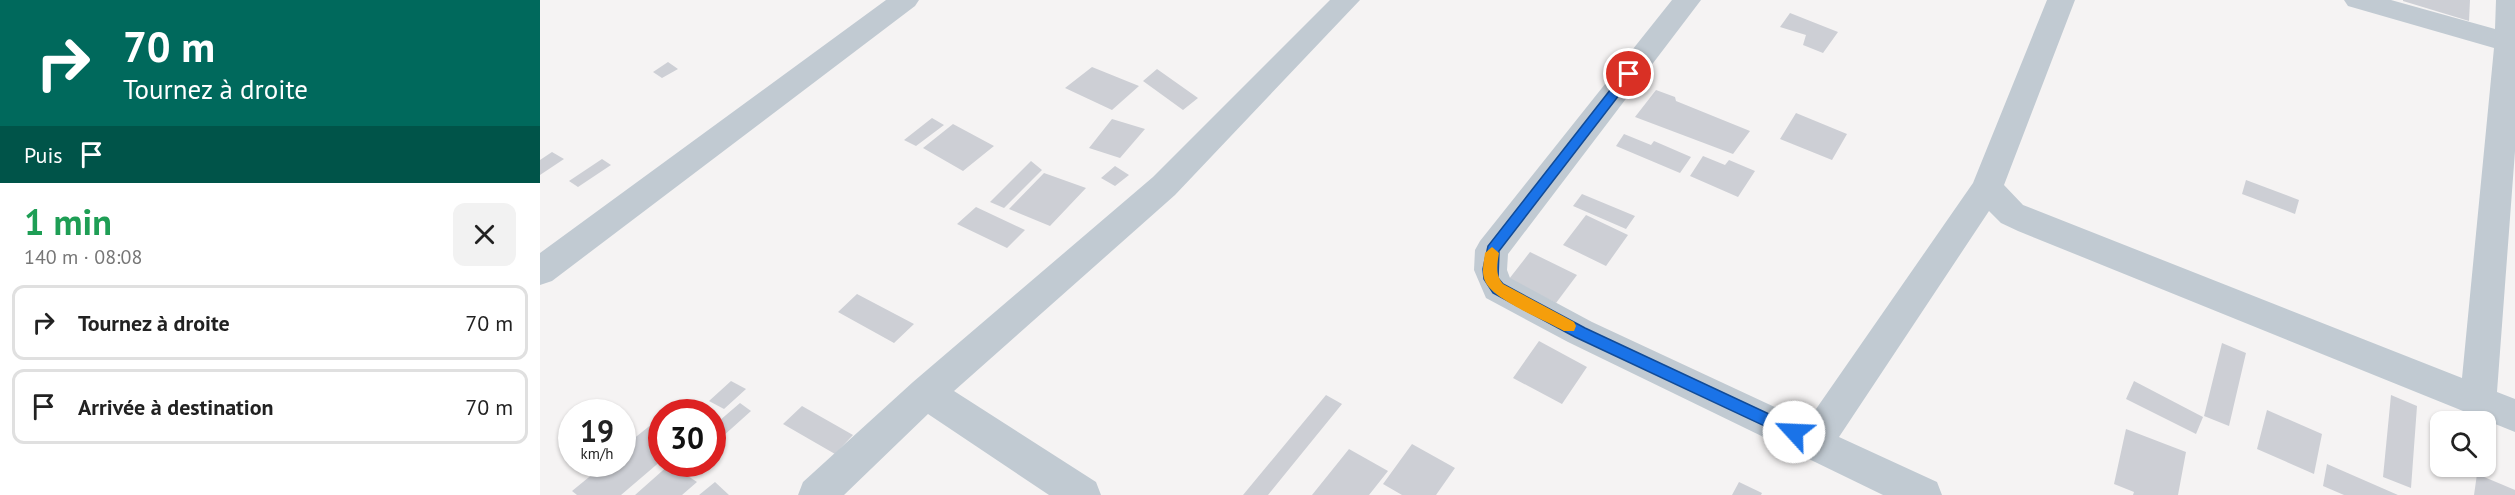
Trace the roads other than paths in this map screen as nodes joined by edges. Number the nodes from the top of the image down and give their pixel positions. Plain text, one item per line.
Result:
1 (905, 0) edge
2 (1346, 0) edge
3 (1688, 0) edge
4 (2061, 0) edge
5 (2358, 0) edge
6 (2510, 0) edge
7 (2509, 42) junction
8 (1987, 188) junction
9 (540, 271) edge
10 (926, 393) junction
11 (2478, 401) junction
12 (2515, 416) edge
13 (1815, 442) junction
14 (817, 495) edge
15 (1082, 495) edge
16 (1923, 495) edge

1 - 9 street
2 - 10 street
3 - 13 street
4 - 8 street
5 - 7 street
6 - 7 street
7 - 11 street
8 - 11 street
8 - 13 street
10 - 14 street
10 - 15 street
11 - 12 street
13 - 16 street

